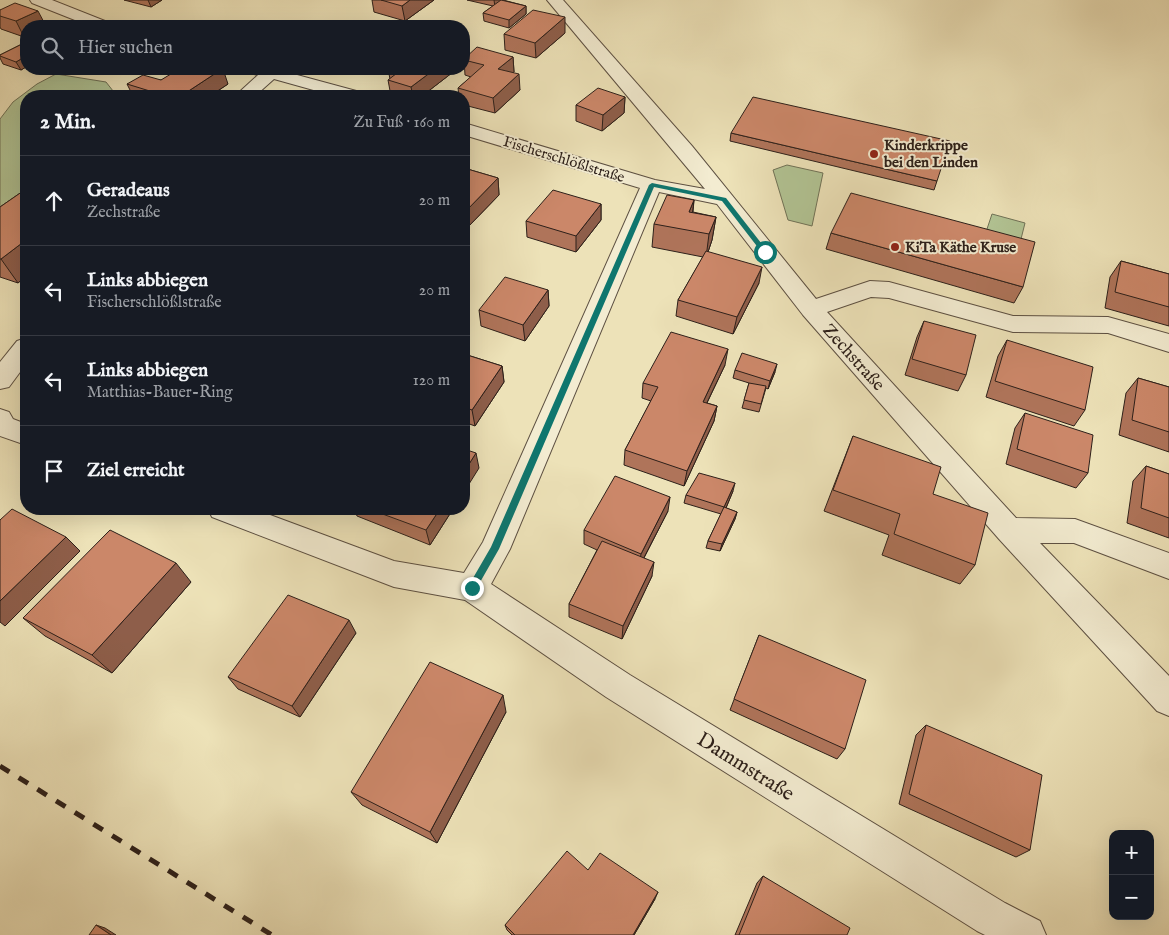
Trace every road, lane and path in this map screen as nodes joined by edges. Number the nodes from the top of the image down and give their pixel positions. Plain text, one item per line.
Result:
1 (38, 0) edge
2 (556, 0) edge
3 (89, 20) edge
4 (261, 75) edge
5 (278, 75) edge
6 (249, 90) edge
7 (332, 90) edge
8 (470, 131) edge
9 (652, 185) junction
10 (724, 199) junction
11 (811, 309) junction
12 (1169, 343) edge
13 (20, 355) edge
14 (0, 380) edge
15 (0, 419) edge
16 (20, 433) edge
17 (238, 515) edge
18 (1009, 530) junction
19 (1169, 566) edge
20 (472, 588) junction
21 (1169, 700) edge
22 (1026, 935) edge

1 - 3 street
2 - 10 street, Zechstraße
4 - 6 street
5 - 7 street
8 - 9 street, Fischerschlößlstraße
9 - 10 street, Fischerschlößlstraße
9 - 20 street
10 - 11 street, Zechstraße
11 - 12 street
11 - 18 street, Zechstraße
13 - 14 street
15 - 16 street
17 - 20 street
18 - 19 street
18 - 21 street, Zechstraße
20 - 22 street, Dammstraße

